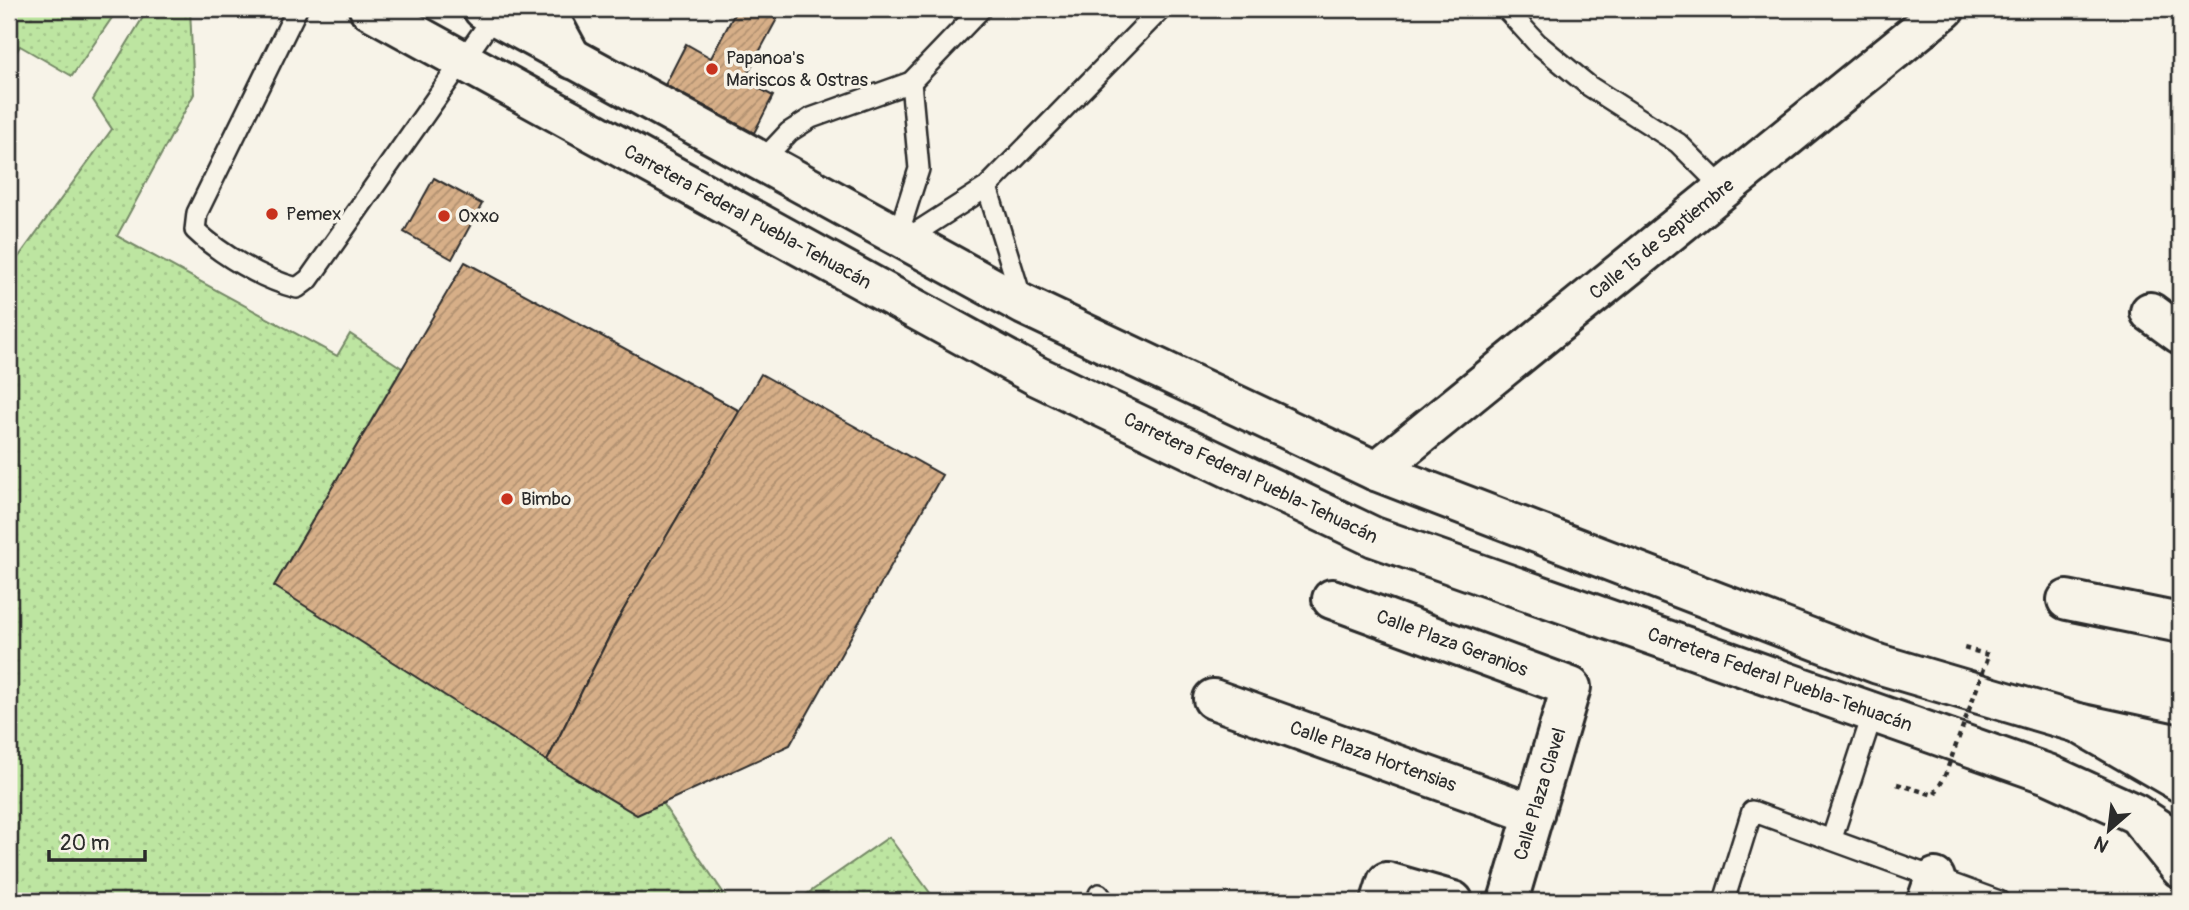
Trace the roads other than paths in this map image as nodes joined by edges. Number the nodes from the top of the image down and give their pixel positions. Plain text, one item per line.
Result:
1 (297, 9) edge
2 (371, 9) edge
3 (545, 9) edge
4 (981, 9) edge
5 (1161, 9) edge
6 (1506, 9) edge
7 (1945, 9) edge
8 (489, 12) edge
9 (572, 58) junction
10 (462, 62) junction
11 (911, 82) junction
12 (761, 163) junction
13 (987, 187) junction
14 (1724, 189) junction
15 (900, 240) junction
16 (1024, 305) junction
17 (1377, 471) junction
18 (1332, 599) dead end
19 (2067, 600) dead end
20 (2180, 623) edge
21 (1571, 687) joint
22 (1213, 699) dead end
23 (1874, 710) junction
24 (2078, 723) junction
25 (2180, 745) edge
26 (2180, 782) edge
27 (1534, 814) junction
28 (2136, 814) junction
29 (1832, 838) junction
30 (2180, 843) edge
31 (2180, 868) edge
32 (1931, 890) edge
33 (1384, 892) edge
34 (1453, 901) edge
35 (1508, 901) edge
36 (1724, 901) edge
37 (1999, 901) edge

1 - 10 lane
2 - 10 main road, Carretera Federal Puebla-Tehuacán
3 - 9 main road
4 - 11 lane
5 - 13 lane
6 - 14 lane
7 - 14 main road, Calle 15 de Septiembre
8 - 9 main road
8 - 10 lane
9 - 12 main road
10 - 23 main road, Carretera Federal Puebla-Tehuacán
11 - 12 lane
11 - 15 lane
12 - 15 main road
13 - 15 lane
13 - 16 lane
14 - 17 main road, Calle 15 de Septiembre
15 - 16 main road
16 - 17 main road
17 - 24 main road
18 - 21 main road, Calle Plaza Geranios
19 - 20 main road
21 - 27 main road, Calle Plaza Clavel
22 - 27 main road, Calle Plaza Hortensias
23 - 28 main road, Carretera Federal Puebla-Tehuacán
23 - 29 lane
24 - 25 main road
24 - 26 main road
27 - 35 main road, Calle Plaza Clavel
28 - 30 main road, Carretera Federal Puebla-Tehuacán
28 - 31 main road
29 - 32 lane
29 - 36 lane
32 - 37 lane
33 - 34 main road

